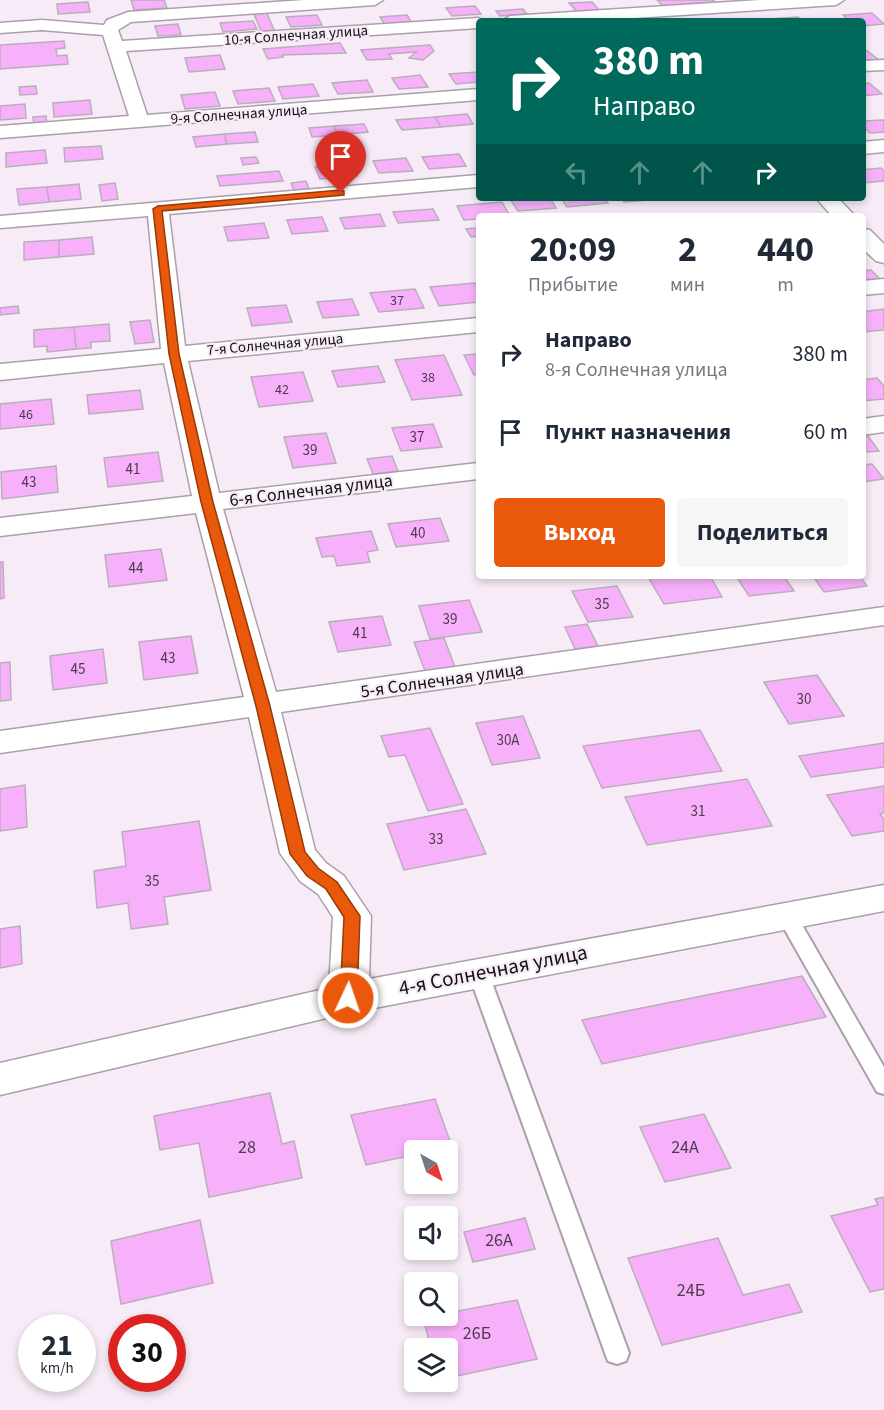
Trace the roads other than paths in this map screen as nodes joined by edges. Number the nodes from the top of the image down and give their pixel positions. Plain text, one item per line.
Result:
1 (375, 0) edge
2 (622, 0) edge
3 (836, 0) edge
4 (640, 18) edge
5 (476, 23) edge
6 (0, 28) edge
7 (112, 38) junction
8 (884, 64) edge
9 (866, 66) edge
10 (476, 95) edge
11 (140, 121) junction
12 (0, 132) edge
13 (884, 146) edge
14 (866, 148) edge
15 (476, 181) edge
16 (829, 201) edge
17 (158, 209) junction
18 (841, 213) edge
19 (0, 222) edge
20 (866, 239) edge
21 (884, 256) edge
22 (884, 286) edge
23 (866, 288) edge
24 (476, 325) edge
25 (174, 354) junction
26 (0, 372) edge
27 (884, 424) edge
28 (866, 426) edge
29 (476, 471) edge
30 (207, 502) junction
31 (0, 527) edge
32 (884, 616) edge
33 (263, 706) junction
34 (0, 742) edge
35 (884, 898) edge
36 (787, 916) junction
37 (478, 972) junction
38 (348, 998) junction
39 (0, 1078) edge
40 (884, 1086) edge
41 (617, 1353) dead end

1 - 7 street
2 - 4 street
3 - 4 street
5 - 7 street, 10-я Солнечная улица
6 - 7 street, 10-я Солнечная улица
7 - 11 street
8 - 9 street
10 - 11 street, 9-я Солнечная улица
11 - 12 street, 9-я Солнечная улица
13 - 14 street
15 - 17 street
16 - 18 street
17 - 19 street
17 - 25 street
20 - 21 street
22 - 23 street
24 - 25 street, 7-я Солнечная улица
25 - 26 street, 7-я Солнечная улица
25 - 30 street
27 - 28 street
29 - 30 street, 6-я Солнечная улица
30 - 31 street, 6-я Солнечная улица
30 - 33 street
32 - 33 street, 5-я Солнечная улица
33 - 34 street, 5-я Солнечная улица
33 - 38 street
35 - 36 street, 4-я Солнечная улица
36 - 37 street, 4-я Солнечная улица
36 - 40 lane
37 - 38 street, 4-я Солнечная улица
37 - 41 lane
38 - 39 street, 4-я Солнечная улица

